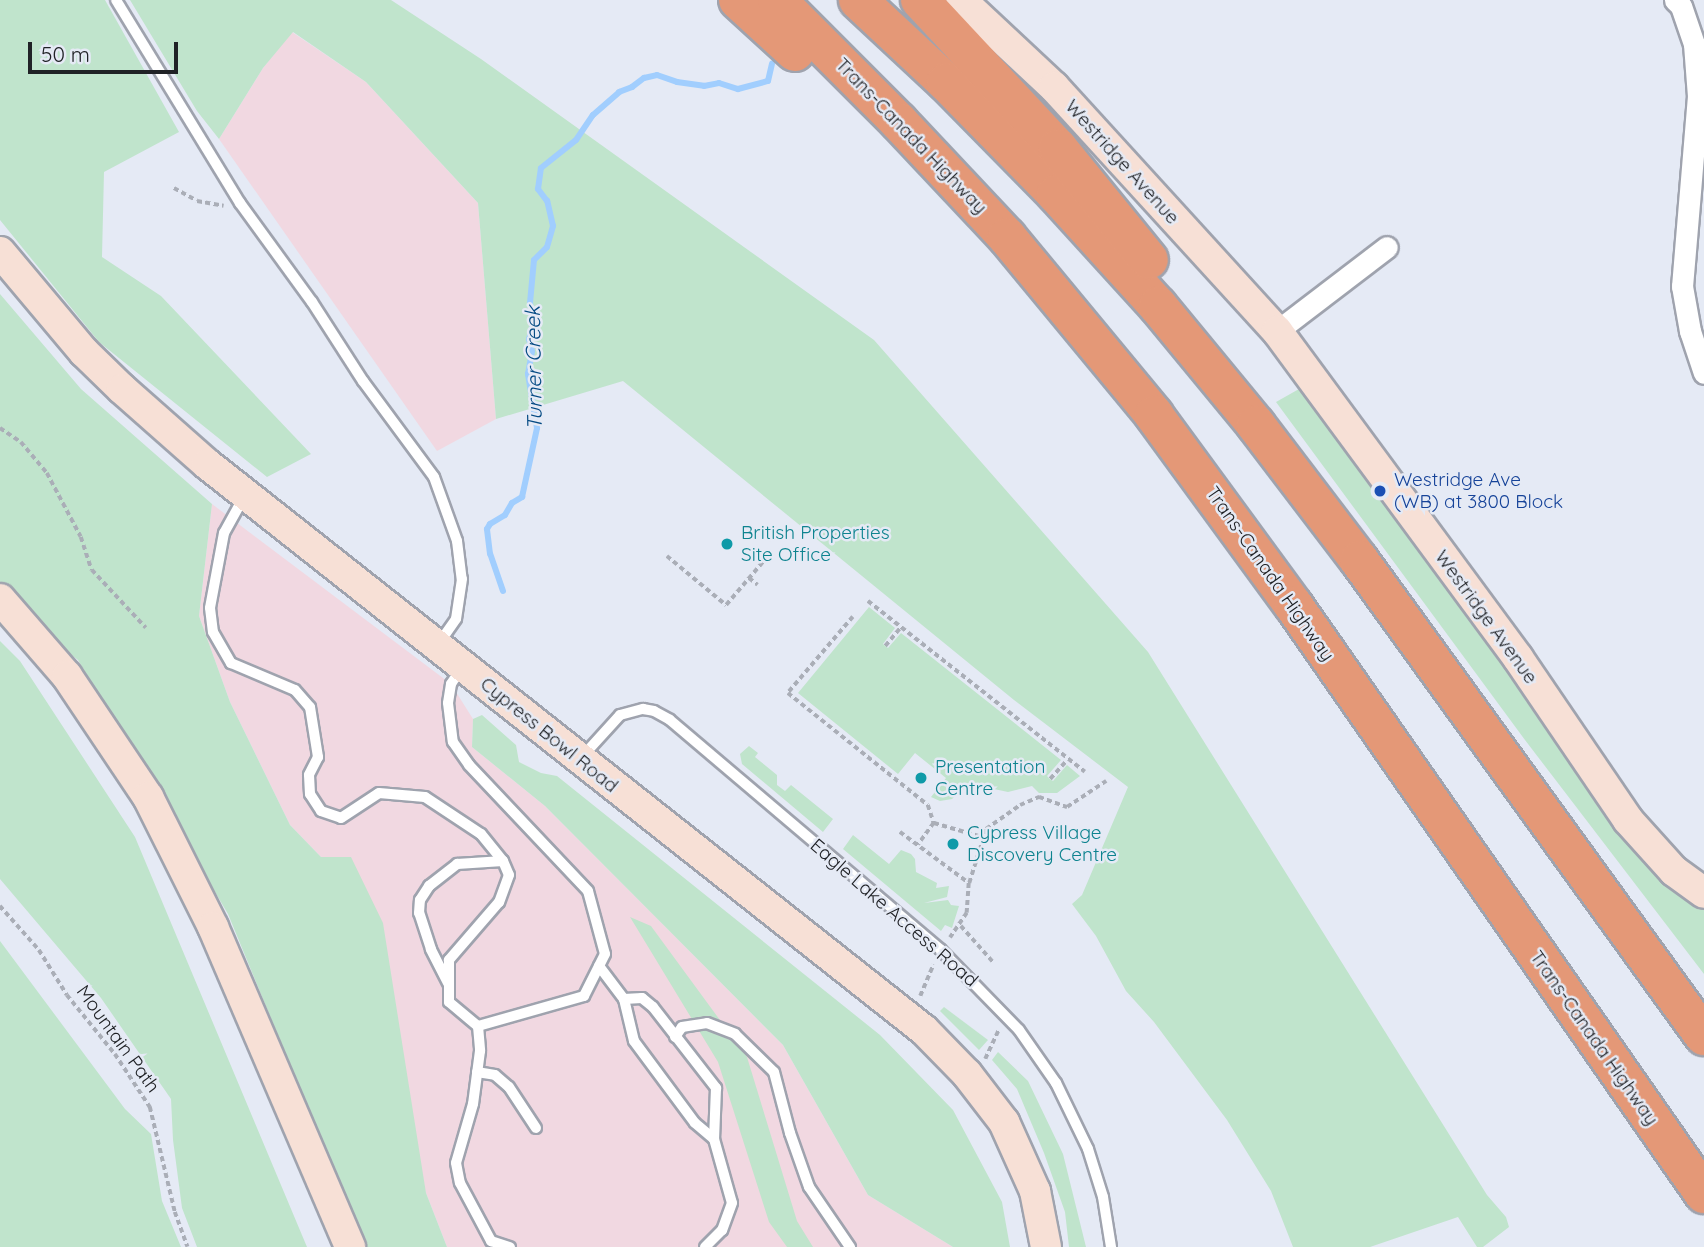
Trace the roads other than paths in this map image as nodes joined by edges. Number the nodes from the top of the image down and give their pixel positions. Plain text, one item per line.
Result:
1 (116, 0) edge
2 (737, 0) edge
3 (777, 0) edge
4 (858, 0) edge
5 (920, 0) edge
6 (961, 0) edge
7 (1675, 0) edge
8 (1387, 247) dead end
9 (0, 252) edge
10 (1277, 331) junction
11 (1103, 350) junction
12 (1704, 373) edge
13 (1306, 489) junction
14 (245, 495) junction
15 (0, 598) edge
16 (438, 645) junction
17 (463, 665) junction
18 (579, 760) junction
19 (503, 861) junction
20 (1704, 893) edge
21 (599, 966) junction
22 (449, 985) junction
23 (624, 999) junction
24 (478, 1026) junction
25 (1704, 1036) edge
26 (675, 1037) junction
27 (477, 1072) junction
28 (537, 1128) dead end
29 (715, 1139) junction
30 (1704, 1194) edge
31 (491, 1244) edge
32 (350, 1247) edge
33 (510, 1247) edge
34 (705, 1247) edge
35 (850, 1247) edge
36 (1046, 1247) edge
37 (1111, 1247) edge

1 - 16 lane
2 - 11 highway
3 - 11 highway, Trans-Canada Highway
4 - 13 highway
5 - 13 highway
6 - 10 street, Westridge Avenue
7 - 12 street
8 - 10 street
9 - 14 street, Cypress Bowl Road
10 - 20 street, Westridge Avenue
11 - 30 highway, Trans-Canada Highway
13 - 25 highway
14 - 16 street, Cypress Bowl Road
14 - 19 lane
15 - 32 street
16 - 17 street, Cypress Bowl Road
17 - 18 street, Cypress Bowl Road
17 - 21 lane
18 - 36 street, Cypress Bowl Road
18 - 37 lane, Eagle Lake Access Road
19 - 22 lane
19 - 22 lane
21 - 23 lane
21 - 24 lane
22 - 24 lane
23 - 26 lane
23 - 29 lane
24 - 27 lane
26 - 29 lane
26 - 35 lane
27 - 28 lane
27 - 31 lane
29 - 34 lane
31 - 33 lane

